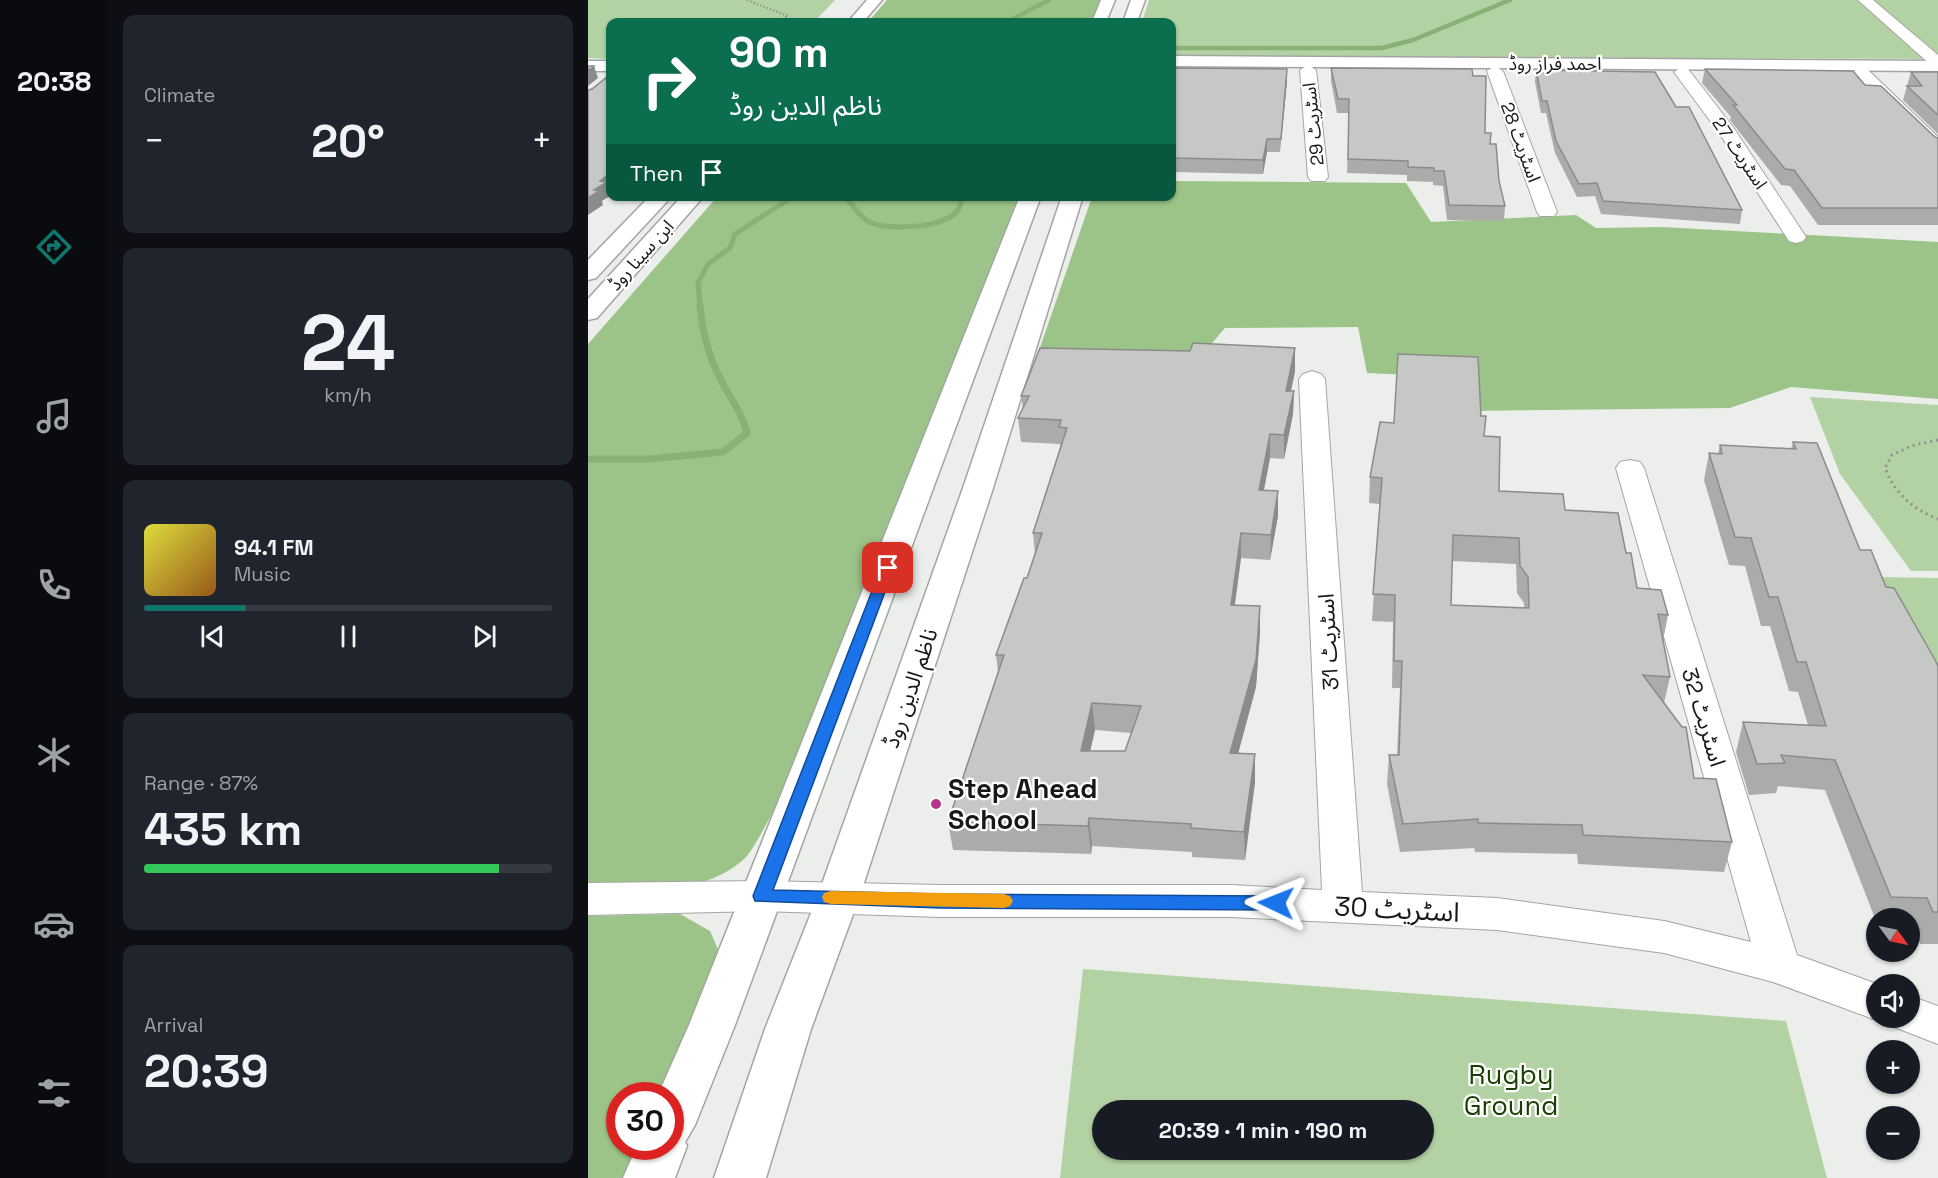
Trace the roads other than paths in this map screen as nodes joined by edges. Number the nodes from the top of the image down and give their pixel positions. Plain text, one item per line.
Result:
1 (875, 0) edge
2 (1108, 0) edge
3 (1138, 0) edge
4 (1865, 0) edge
5 (859, 18) edge
6 (1101, 18) edge
7 (1131, 18) edge
8 (588, 56) edge
9 (606, 56) edge
10 (1938, 64) edge
11 (1176, 65) edge
12 (588, 66) edge
13 (606, 66) edge
14 (1308, 70) junction
15 (1495, 71) junction
16 (1682, 72) junction
17 (1861, 72) junction
18 (1938, 72) edge
19 (1938, 147) edge
20 (1318, 177) dead end
21 (657, 201) edge
22 (689, 201) edge
23 (1029, 201) edge
24 (1070, 201) edge
25 (1547, 212) dead end
26 (1796, 237) dead end
27 (588, 273) edge
28 (598, 291) edge
29 (588, 313) edge
30 (1312, 379) dead end
31 (1630, 468) dead end
32 (762, 896) junction
33 (838, 898) junction
34 (588, 899) edge
35 (1343, 905) junction
36 (1779, 966) junction
37 (1866, 998) edge
38 (1920, 1018) edge
39 (1938, 1025) edge
40 (684, 1092) edge
41 (656, 1160) edge
42 (649, 1178) edge
43 (740, 1178) edge

1 - 5 main road
2 - 6 main road
3 - 7 main road
4 - 10 street
8 - 9 main road
10 - 11 main road, احمد فراز روڈ
11 - 14 main road, احمد فراز روڈ
12 - 13 main road
14 - 15 main road, احمد فراز روڈ
14 - 20 street, اسٹریٹ 29
15 - 16 main road, احمد فراز روڈ
15 - 25 street, اسٹریٹ 28
16 - 17 main road, احمد فراز روڈ
16 - 26 street, اسٹریٹ 27
17 - 18 main road, احمد فراز روڈ
17 - 19 street
21 - 27 main road, ابن سینا روڈ
22 - 28 main road, ابن سینا روڈ
23 - 32 main road
24 - 33 main road, ناظم الدین روڈ
28 - 29 main road, ابن سینا روڈ
30 - 35 street, اسٹریٹ 31
31 - 36 street, اسٹریٹ 32
32 - 33 street, اسٹریٹ 30
32 - 34 street, اسٹریٹ 30
32 - 40 main road
33 - 35 street, اسٹریٹ 30
33 - 43 main road, ناظم الدین روڈ
35 - 36 street, اسٹریٹ 30
36 - 37 street, اسٹریٹ 30
38 - 39 street
41 - 42 main road

